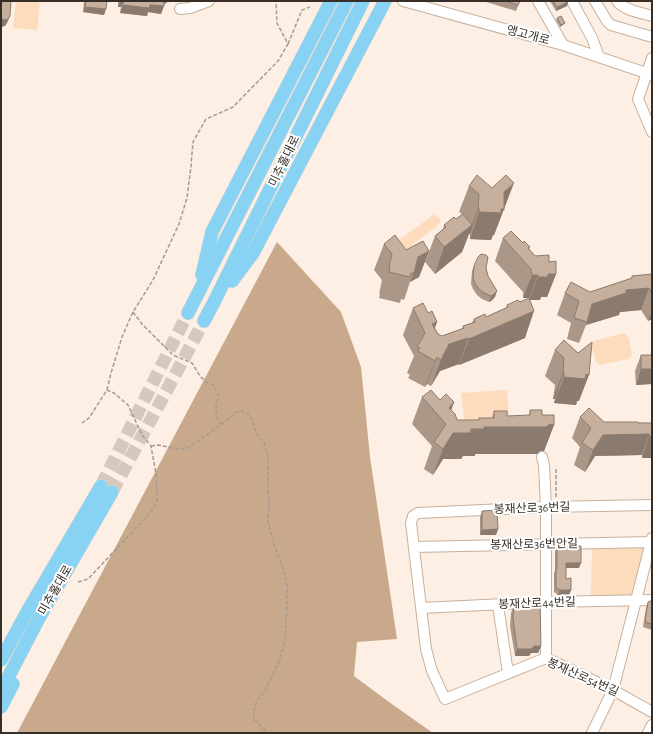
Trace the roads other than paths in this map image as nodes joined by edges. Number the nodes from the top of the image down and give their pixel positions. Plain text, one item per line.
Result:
1 (209, 1) edge
2 (331, 1) edge
3 (347, 1) edge
4 (363, 1) edge
5 (385, 1) edge
6 (403, 1) edge
7 (538, 1) edge
8 (572, 1) edge
9 (595, 1) edge
10 (617, 1) edge
11 (180, 9) dead end
12 (652, 16) edge
13 (652, 37) edge
14 (563, 45) junction
15 (599, 57) junction
16 (652, 58) edge
17 (650, 74) edge
18 (652, 132) edge
19 (196, 298) junction
20 (214, 304) junction
21 (188, 313) tunnel mouth
22 (204, 321) tunnel mouth
23 (542, 457) dead end
24 (652, 505) edge
25 (551, 507) junction
26 (651, 540) edge
27 (546, 544) junction
28 (414, 547) junction
29 (636, 600) junction
30 (652, 600) edge
31 (546, 602) junction
32 (498, 605) junction
33 (421, 608) junction
34 (27, 612) junction
35 (39, 618) junction
36 (1, 641) edge
37 (546, 658) junction
38 (1, 660) edge
39 (508, 673) junction
40 (613, 690) junction
41 (1, 691) edge
42 (1, 707) edge
43 (652, 712) edge
44 (652, 725) edge
45 (592, 733) edge
46 (648, 733) edge

1 - 11 street
2 - 19 main road
3 - 19 main road, 미추홀대로
4 - 20 main road, 미추홀대로
5 - 20 main road
6 - 14 street, 앵고개로
7 - 14 street
8 - 15 street
9 - 13 street
10 - 12 street
14 - 15 street, 앵고개로
15 - 17 street, 앵고개로
16 - 17 street
17 - 18 street
19 - 21 main road, 미추홀대로
20 - 22 main road, 미추홀대로
23 - 25 street
24 - 25 street, 봉재산로36번길
25 - 27 street
25 - 28 street, 봉재산로36번길
26 - 27 street, 봉재산로36번안길
26 - 29 street
27 - 28 street, 봉재산로36번안길
27 - 31 street
28 - 33 street
29 - 30 street, 봉재산로44번길
29 - 31 street, 봉재산로44번길
29 - 40 street
31 - 32 street, 봉재산로44번길
31 - 37 street
32 - 33 street, 봉재산로44번길
32 - 39 street
33 - 39 street, 봉재산로54번길
34 - 35 main road, 미추홀대로
34 - 36 main road
34 - 38 main road, 미추홀대로
35 - 41 main road, 미추홀대로
35 - 42 main road
37 - 39 street, 봉재산로54번길
37 - 40 street, 봉재산로54번길
40 - 43 street, 봉재산로54번길
40 - 45 street
44 - 46 street

